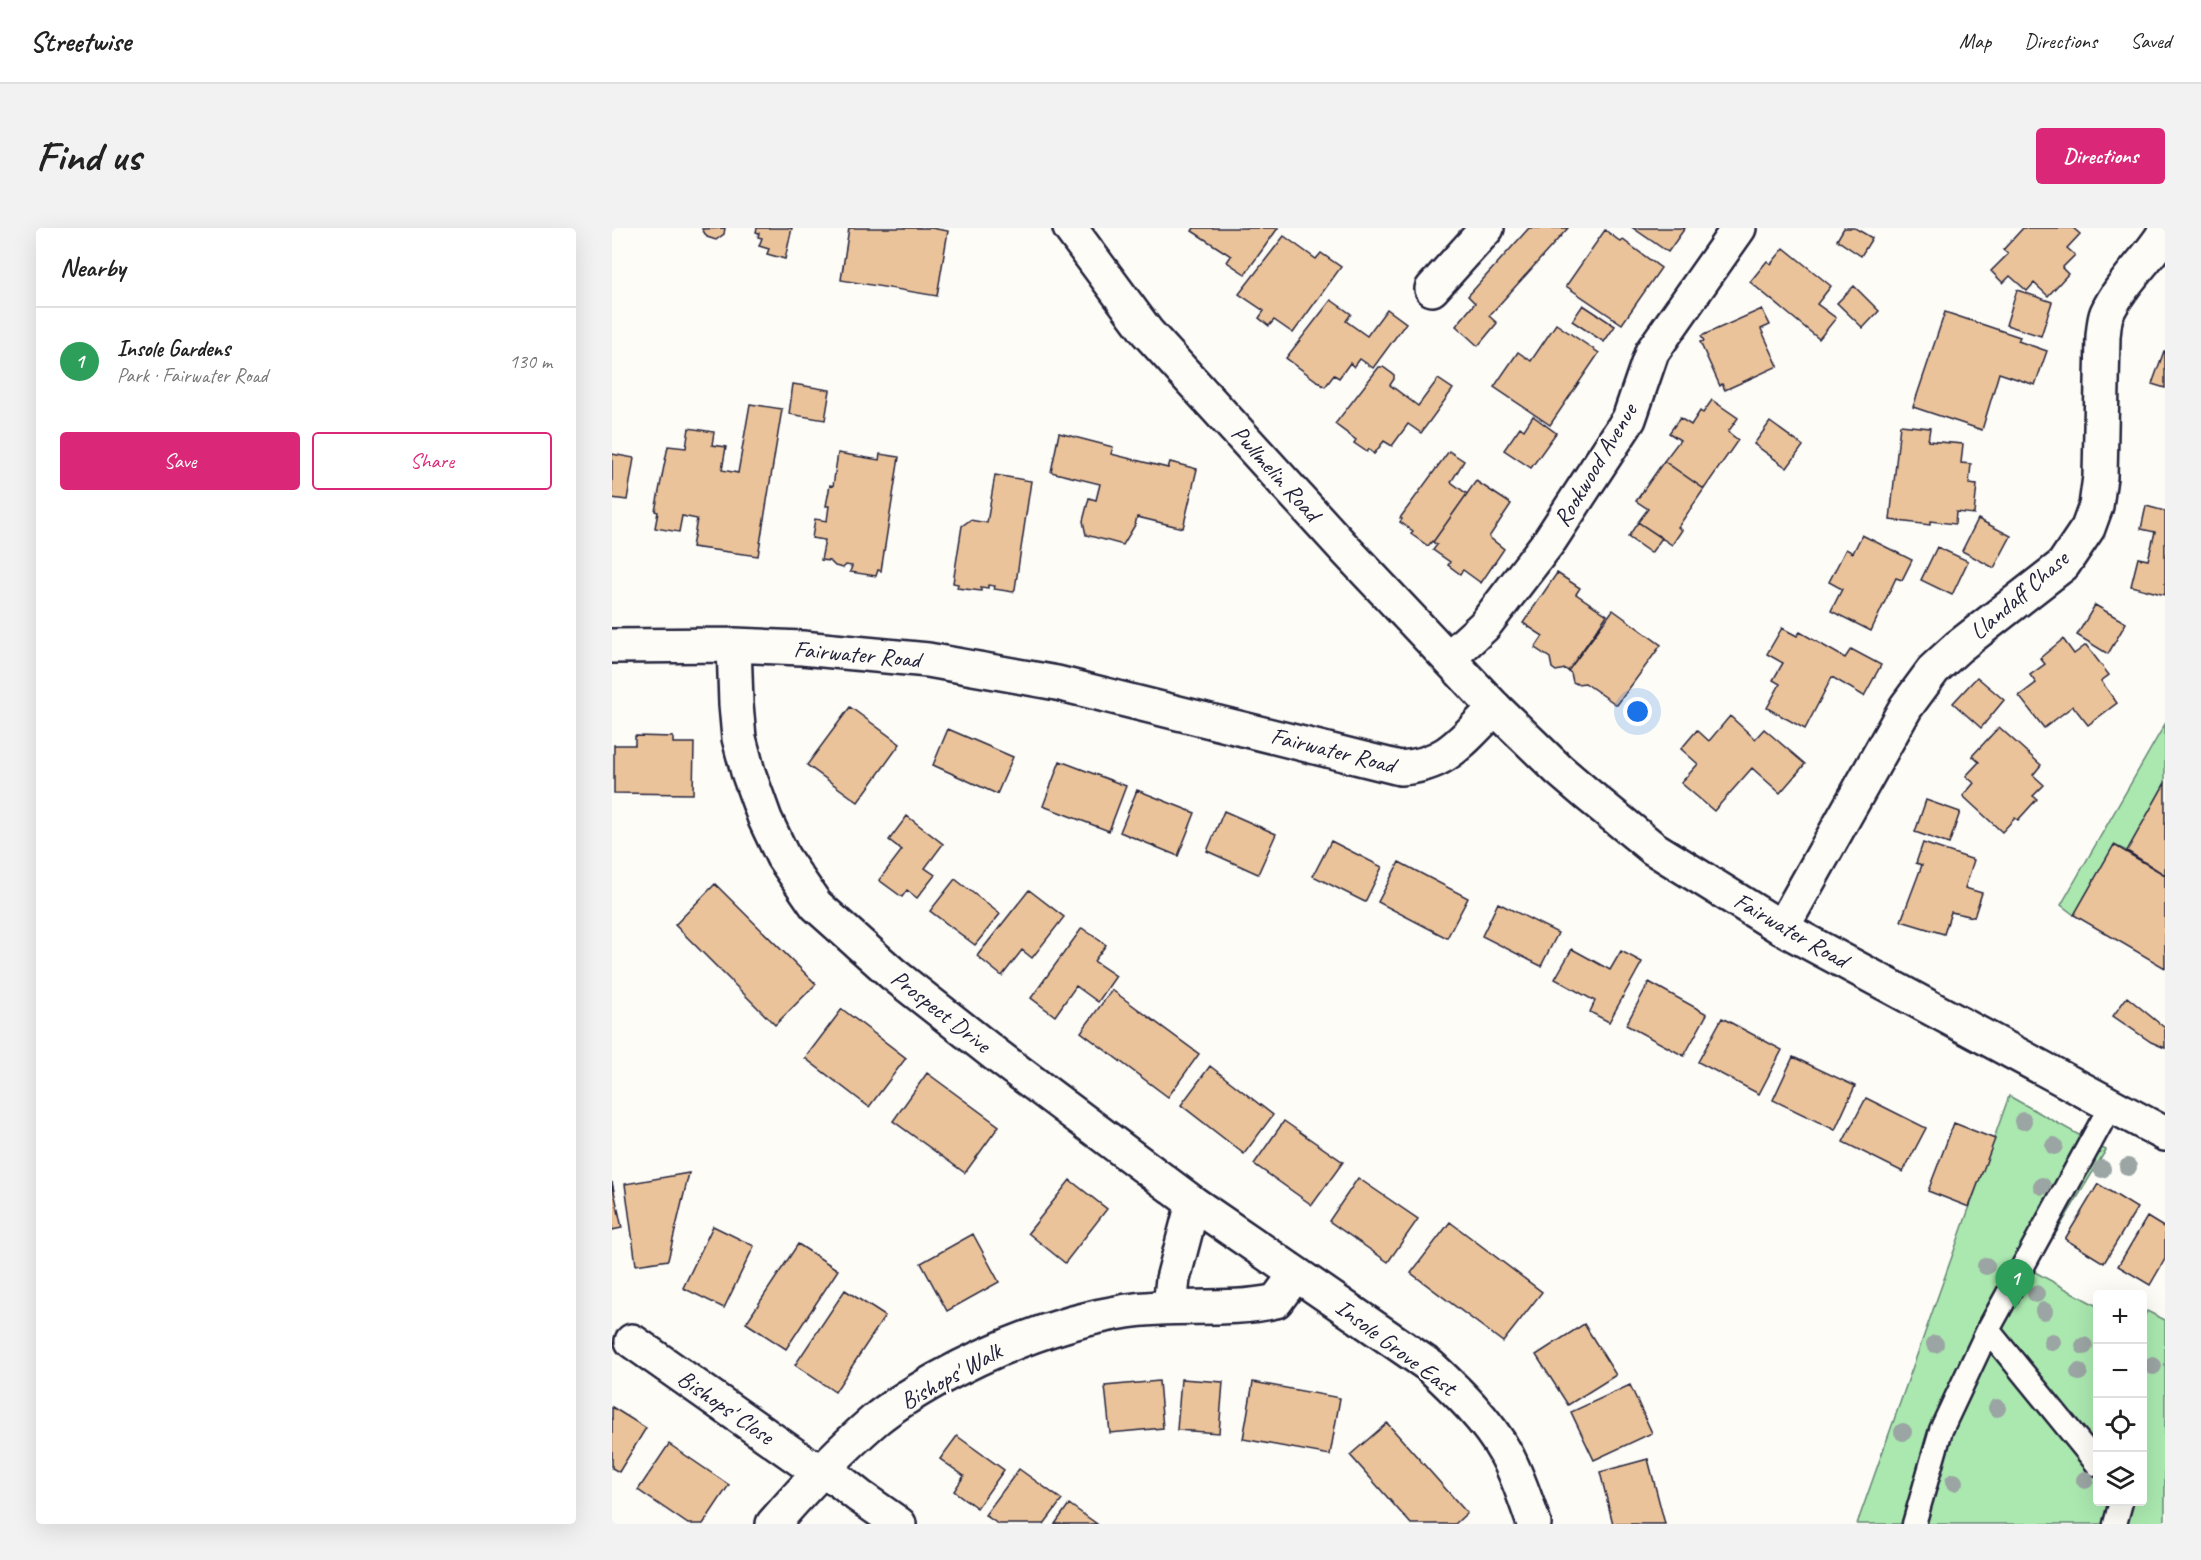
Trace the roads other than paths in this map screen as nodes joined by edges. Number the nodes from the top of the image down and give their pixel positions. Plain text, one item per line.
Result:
1 (1070, 228) edge
2 (1487, 228) edge
3 (1739, 228) edge
4 (2165, 232) edge
5 (1432, 289) dead end
6 (612, 645) edge
7 (734, 645) junction
8 (1449, 658) junction
9 (1495, 708) junction
10 (1782, 928) junction
11 (2111, 1105) junction
12 (2165, 1134) edge
13 (1193, 1203) junction
14 (1296, 1274) junction
15 (1170, 1306) junction
16 (1988, 1330) junction
17 (632, 1341) dead end
18 (2093, 1460) edge
19 (821, 1470) junction
20 (2120, 1506) edge
21 (773, 1524) edge
22 (899, 1524) edge
23 (1534, 1524) edge
24 (1914, 1524) edge
25 (2115, 1524) edge

1 - 8 street, Pwllmelin Road
2 - 5 street
3 - 8 street, Rookwood Avenue
4 - 10 street, Llandaff Chase
6 - 7 street, Fairwater Road
7 - 9 street, Fairwater Road
7 - 13 street, Prospect Drive
8 - 9 street, Pwllmelin Road
9 - 10 street, Fairwater Road
10 - 11 street, Fairwater Road
11 - 12 street, Fairwater Road
11 - 16 lane
13 - 14 street, Prospect Drive
13 - 15 street
14 - 15 street, Bishops' Walk
14 - 23 street, Insole Grove East
15 - 19 street, Bishops' Walk
16 - 18 lane
16 - 24 lane
17 - 19 street, Bishops' Close
19 - 21 street, Bishops' Walk
19 - 22 street, Bishops' Close
20 - 25 lane

